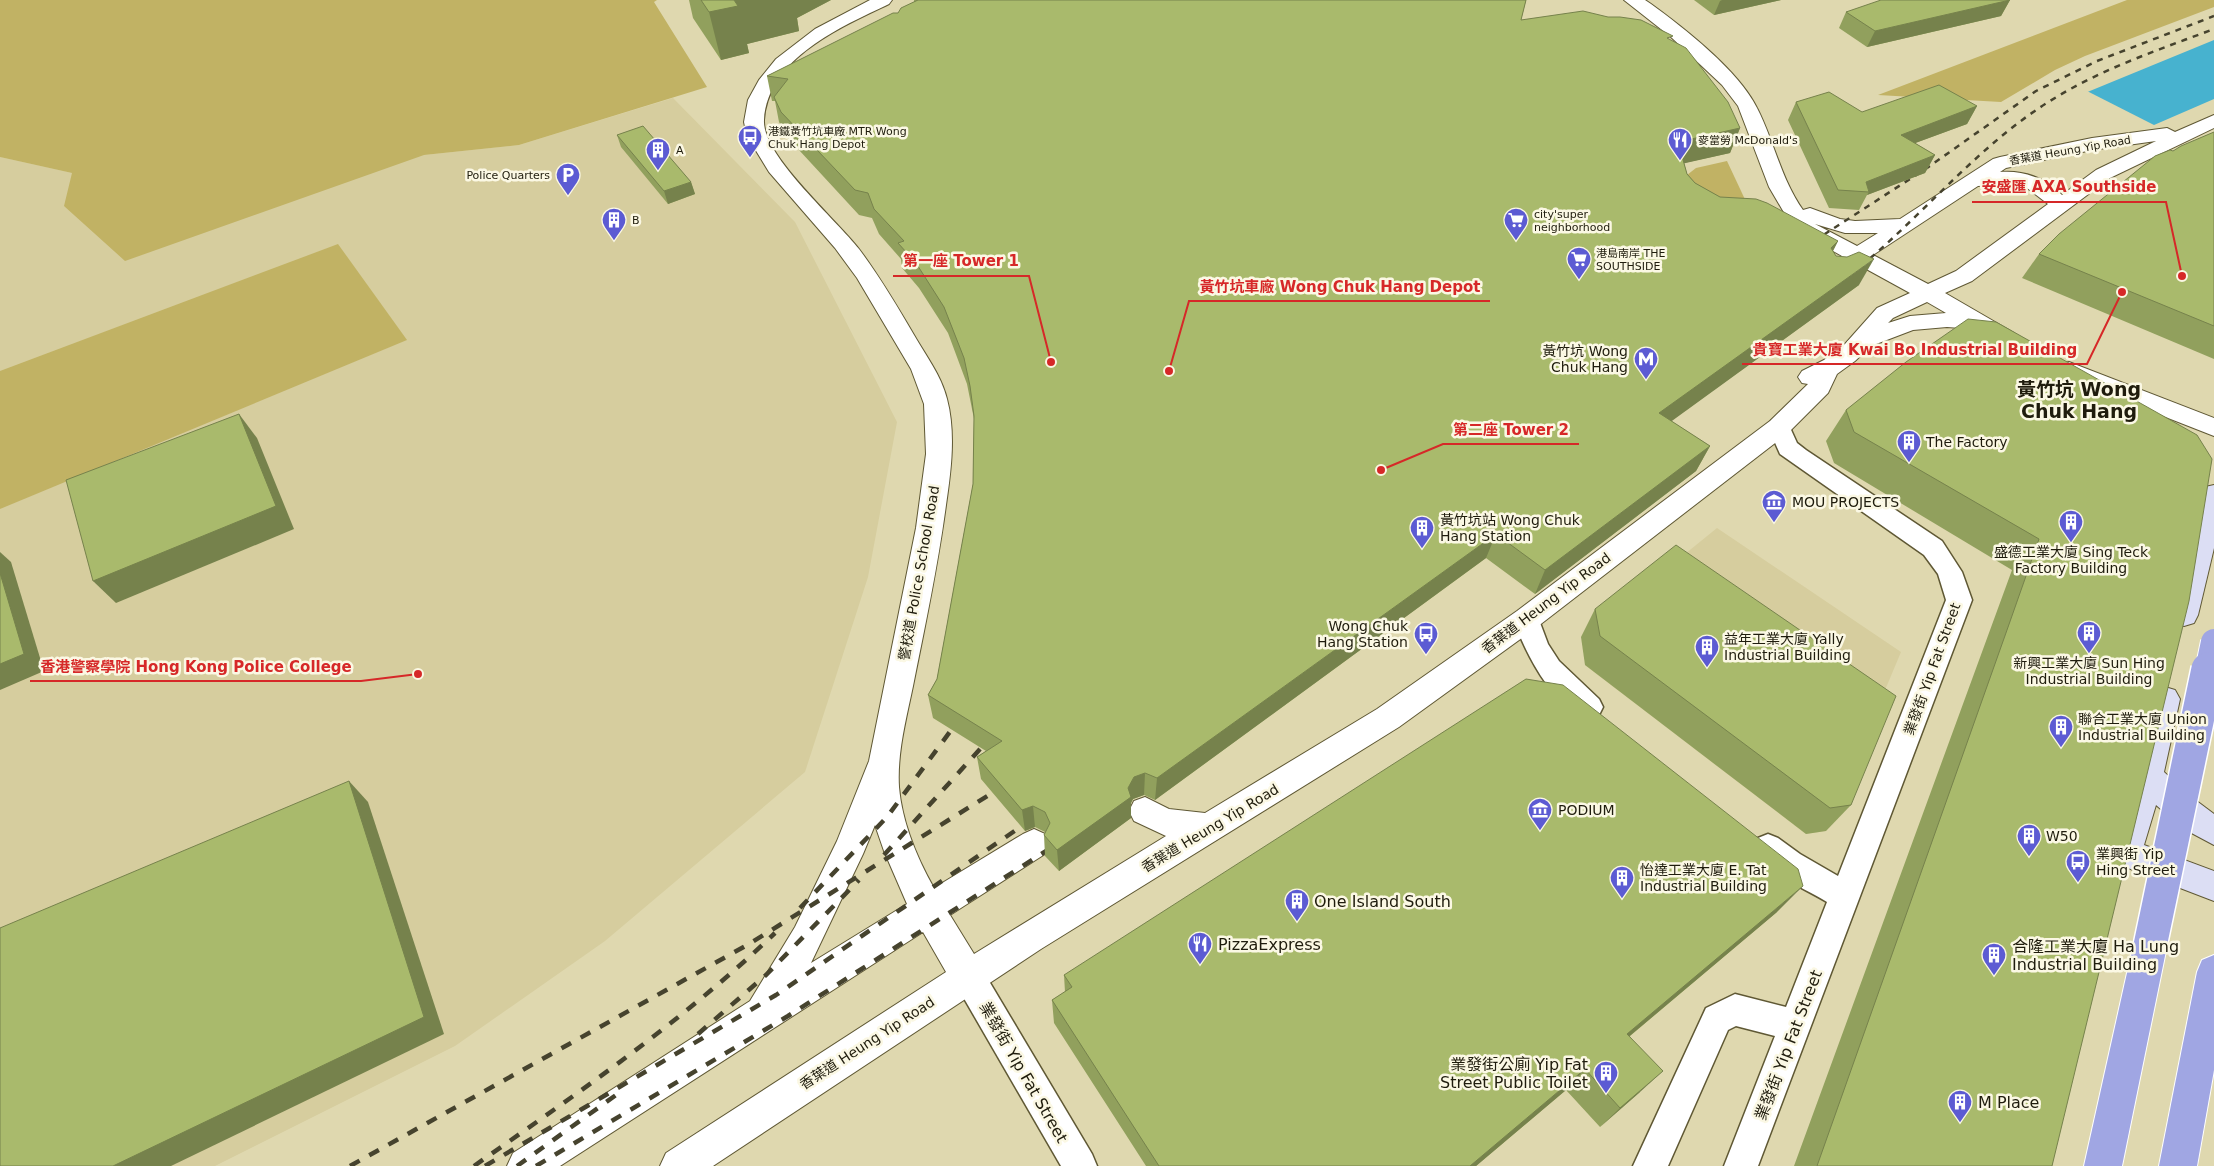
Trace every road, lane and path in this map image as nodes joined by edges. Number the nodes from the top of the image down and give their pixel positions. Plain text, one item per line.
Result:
1 (883, 0) edge
2 (1633, 0) edge
3 (2214, 121) edge
4 (2193, 130) junction
5 (2055, 152) junction
6 (2102, 174) junction
7 (1963, 186) junction
8 (1786, 198) junction
9 (2061, 206) junction
10 (1902, 225) junction
11 (1857, 256) junction
12 (1830, 275) edge
13 (1928, 293) junction
14 (1976, 322) junction
15 (1864, 340) junction
16 (2043, 358) junction
17 (1826, 371) junction
18 (2122, 415) edge
19 (1778, 427) junction
20 (2214, 427) edge
21 (1725, 467) junction
22 (2214, 494) edge
23 (1527, 619) junction
24 (2179, 640) edge
25 (2214, 642) edge
26 (2170, 679) edge
27 (1613, 725) edge
28 (882, 762) junction
29 (2148, 776) junction
30 (1145, 811) dead end
31 (1210, 828) junction
32 (2214, 831) edge
33 (1751, 834) edge
34 (1034, 844) dead end
35 (2214, 886) edge
36 (1846, 897) junction
37 (929, 912) junction
38 (2214, 972) edge
39 (969, 977) junction
40 (761, 1014) junction
41 (1796, 1025) junction
42 (526, 1166) edge
43 (679, 1166) edge
44 (1080, 1166) edge
45 (1650, 1166) edge
46 (1741, 1166) edge
47 (2103, 1166) edge
48 (2178, 1166) edge

1 - 28 street, 警校道 Police School Road
2 - 8 street
3 - 4 street, 香葉道 Heung Yip Road
4 - 5 street, 香葉道 Heung Yip Road
4 - 6 street, 香葉道 Heung Yip Road
5 - 6 street
5 - 7 street, 香葉道 Heung Yip Road
6 - 9 street, 香葉道 Heung Yip Road
7 - 9 street
7 - 10 street, 香葉道 Heung Yip Road
8 - 10 street
8 - 11 street
9 - 13 street, 香葉道 Heung Yip Road
10 - 11 street, 香葉道 Heung Yip Road
11 - 12 street, 香葉道 Heung Yip Road
11 - 13 street
13 - 14 street
13 - 15 street, 香葉道 Heung Yip Road
14 - 15 street, 香葉道 Heung Yip Road
14 - 16 street
15 - 17 street, 香葉道 Heung Yip Road
16 - 18 street
16 - 20 street
17 - 19 street, 香葉道 Heung Yip Road
17 - 21 street, 香葉道 Heung Yip Road
19 - 21 street, 香葉道 Heung Yip Road
19 - 36 street, 業發街 Yip Fat Street
21 - 23 street, 香葉道 Heung Yip Road
22 - 24 main road
23 - 27 street
23 - 31 street, 香葉道 Heung Yip Road
25 - 47 highway, bridge
26 - 29 main road
28 - 37 street, 警校道 Police School Road
28 - 40 street
29 - 32 main road
29 - 35 main road
30 - 31 street
31 - 39 street, 香葉道 Heung Yip Road
33 - 36 street
34 - 37 street
36 - 41 street, 業發街 Yip Fat Street
37 - 39 street, 警校道 Police School Road
37 - 40 street
38 - 48 highway
39 - 43 street, 香葉道 Heung Yip Road
39 - 44 street, 業發街 Yip Fat Street
40 - 42 street
41 - 45 street
41 - 46 street, 業發街 Yip Fat Street

